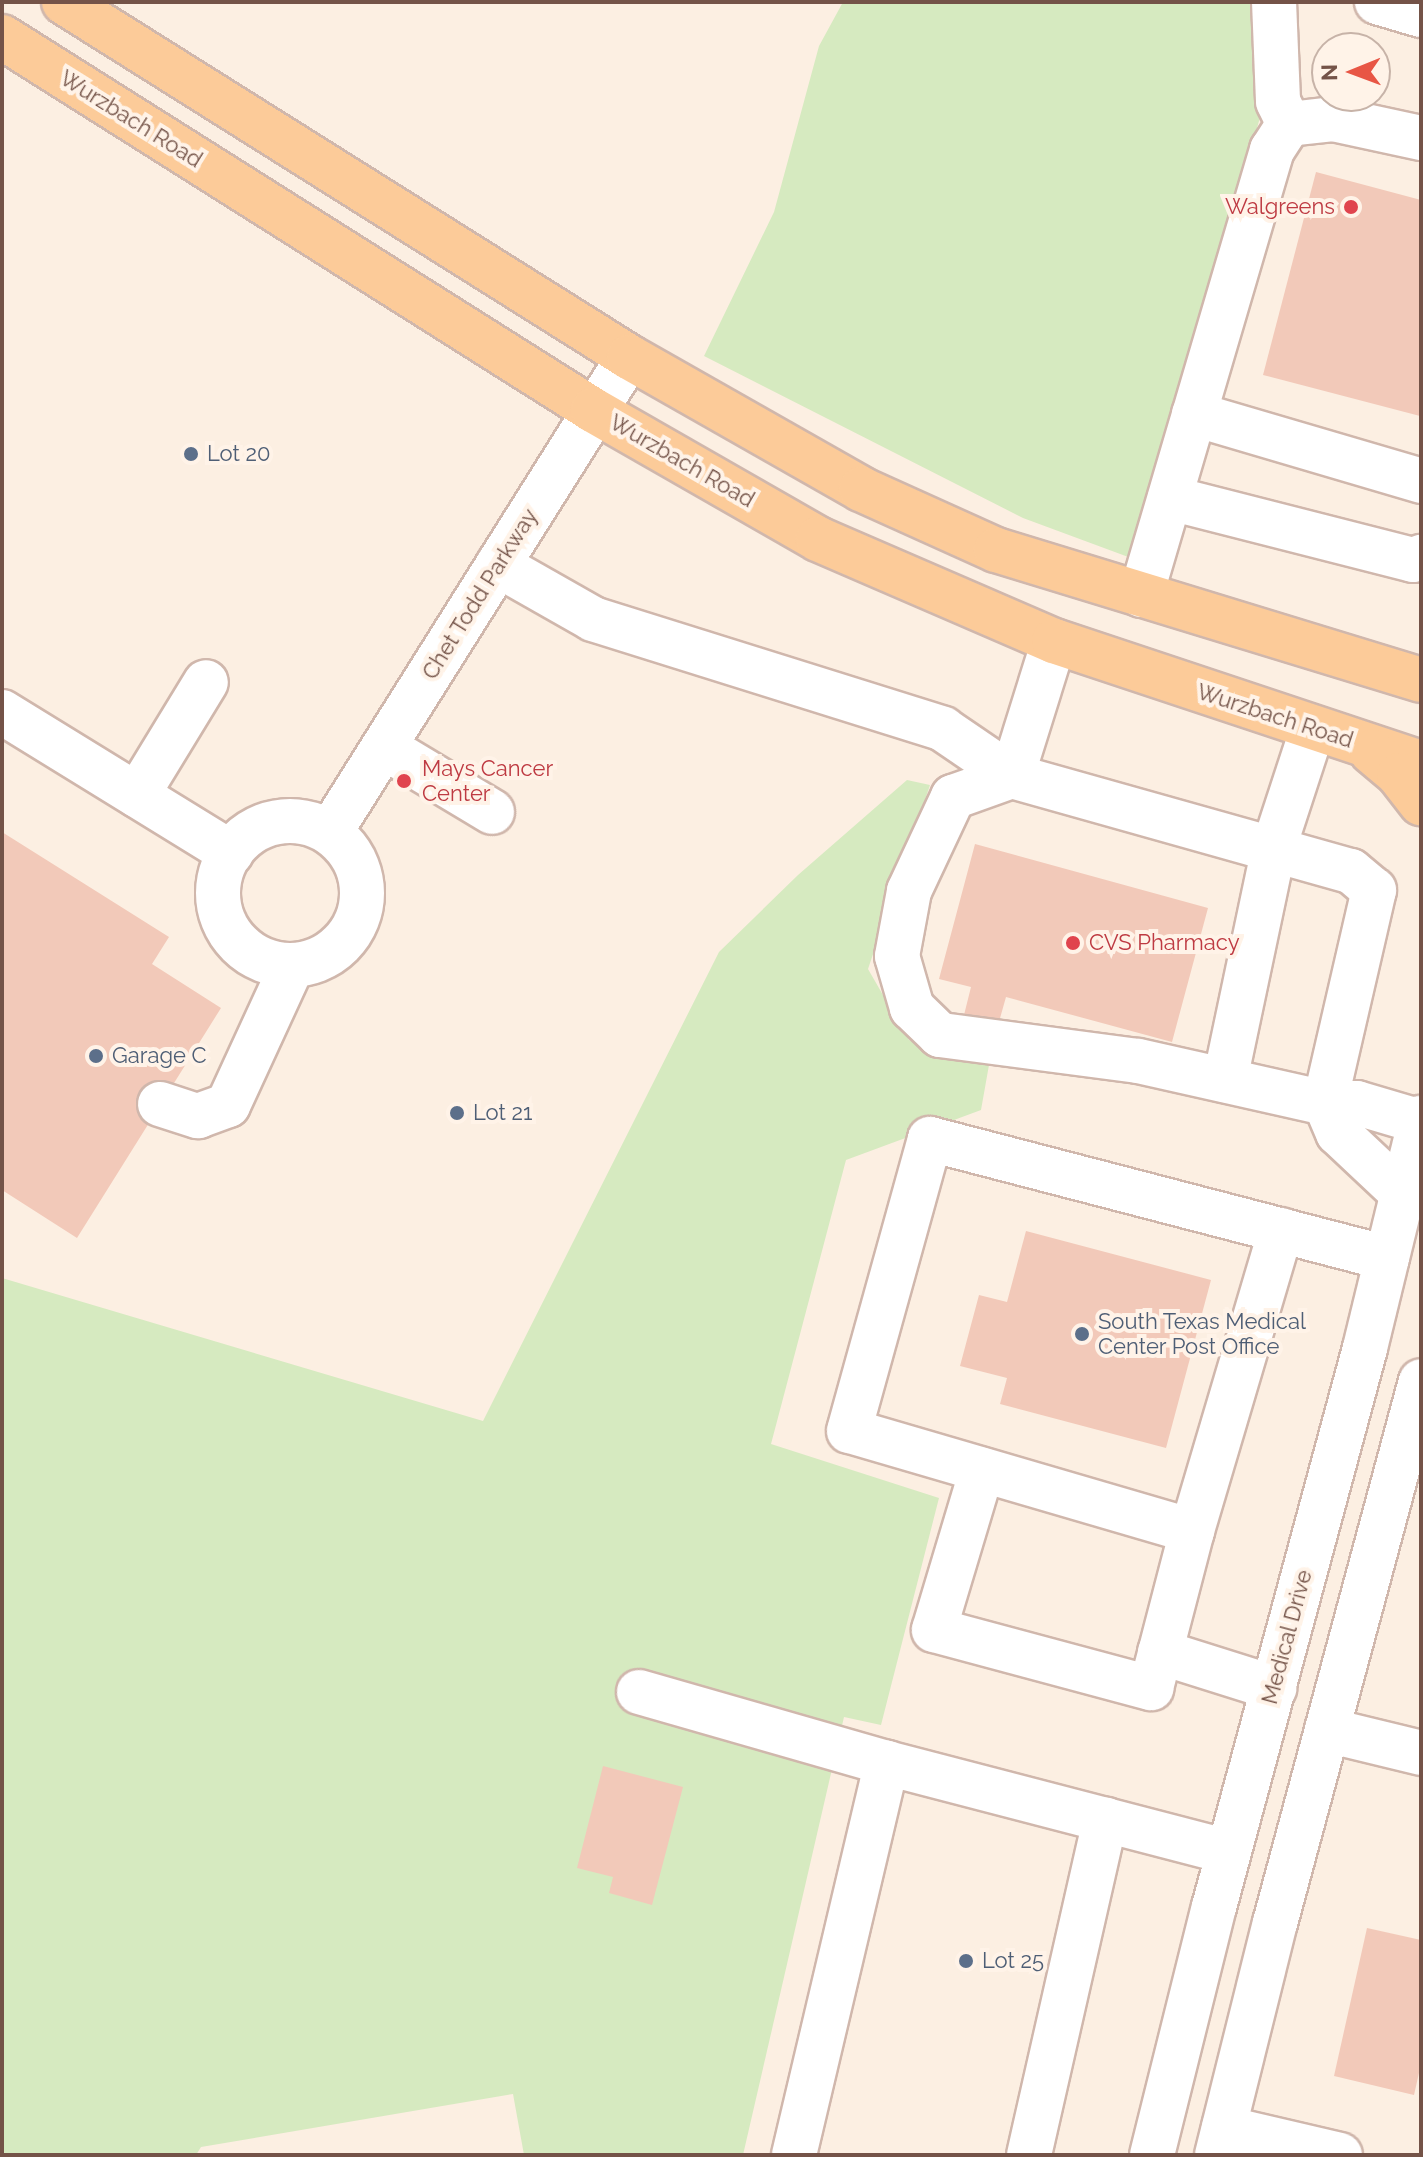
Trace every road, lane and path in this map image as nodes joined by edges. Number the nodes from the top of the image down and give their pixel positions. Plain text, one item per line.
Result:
1 (64, 2) edge
2 (1274, 2) edge
3 (1377, 2) edge
4 (1421, 15) edge
5 (2, 37) edge
6 (1289, 124) junction
7 (1421, 138) edge
8 (629, 357) junction
9 (593, 410) junction
10 (1194, 414) junction
11 (1421, 481) edge
12 (1170, 498) junction
13 (1421, 557) edge
14 (498, 565) junction
15 (1141, 595) junction
16 (1054, 641) junction
17 (1409, 671) edge
18 (206, 682) dead end
19 (2, 712) edge
20 (1313, 728) junction
21 (1360, 743) junction
22 (384, 747) junction
23 (1421, 763) edge
24 (1012, 776) junction
25 (137, 795) junction
26 (1421, 803) edge
27 (492, 812) dead end
28 (330, 832) junction
29 (1274, 847) junction
30 (231, 853) junction
31 (292, 966) junction
32 (1225, 1080) junction
33 (1325, 1103) junction
34 (160, 1104) dead end
35 (1421, 1120) edge
36 (1403, 1194) junction
37 (1281, 1230) junction
38 (1387, 1258) junction
39 (1421, 1381) edge
40 (982, 1470) junction
41 (1192, 1531) junction
42 (1160, 1652) junction
43 (1274, 1688) junction
44 (639, 1692) dead end
45 (1327, 1730) junction
46 (1421, 1753) edge
47 (887, 1763) junction
48 (1105, 1820) junction
49 (1229, 1852) junction
50 (1235, 2140) edge
51 (794, 2155) edge
52 (1029, 2155) edge
53 (1152, 2155) edge
54 (1340, 2155) edge

1 - 8 main road
2 - 6 street
3 - 4 street
5 - 9 main road, Wurzbach Road
6 - 7 street
6 - 10 street
8 - 9 street, Chet Todd Parkway
8 - 15 main road
9 - 14 street, Chet Todd Parkway
9 - 16 main road, Wurzbach Road
10 - 11 street
10 - 12 street
12 - 13 street
12 - 15 street
14 - 22 street, Chet Todd Parkway
14 - 24 street
15 - 17 main road
16 - 20 main road, Wurzbach Road
16 - 24 street
18 - 25 street
19 - 25 street
20 - 21 main road, Wurzbach Road
20 - 29 street
21 - 23 main road, Wurzbach Road
21 - 26 main road
22 - 27 street
22 - 28 street, Chet Todd Parkway
24 - 29 street
24 - 32 street
25 - 30 street
28 - 30 street
28 - 31 street
29 - 32 street
29 - 33 street
30 - 31 street
31 - 34 street
32 - 33 street
33 - 35 street
33 - 36 street
35 - 36 street, Medical Drive
36 - 38 street, Medical Drive
37 - 38 street
37 - 40 street
37 - 41 street
38 - 43 street, Medical Drive
39 - 45 street
40 - 41 street
40 - 42 street
41 - 42 street
42 - 43 street
43 - 49 street, Medical Drive
44 - 47 street
45 - 46 street
45 - 50 street
47 - 48 street
47 - 51 street
48 - 49 street
48 - 52 street
49 - 53 street, Medical Drive
50 - 54 street

